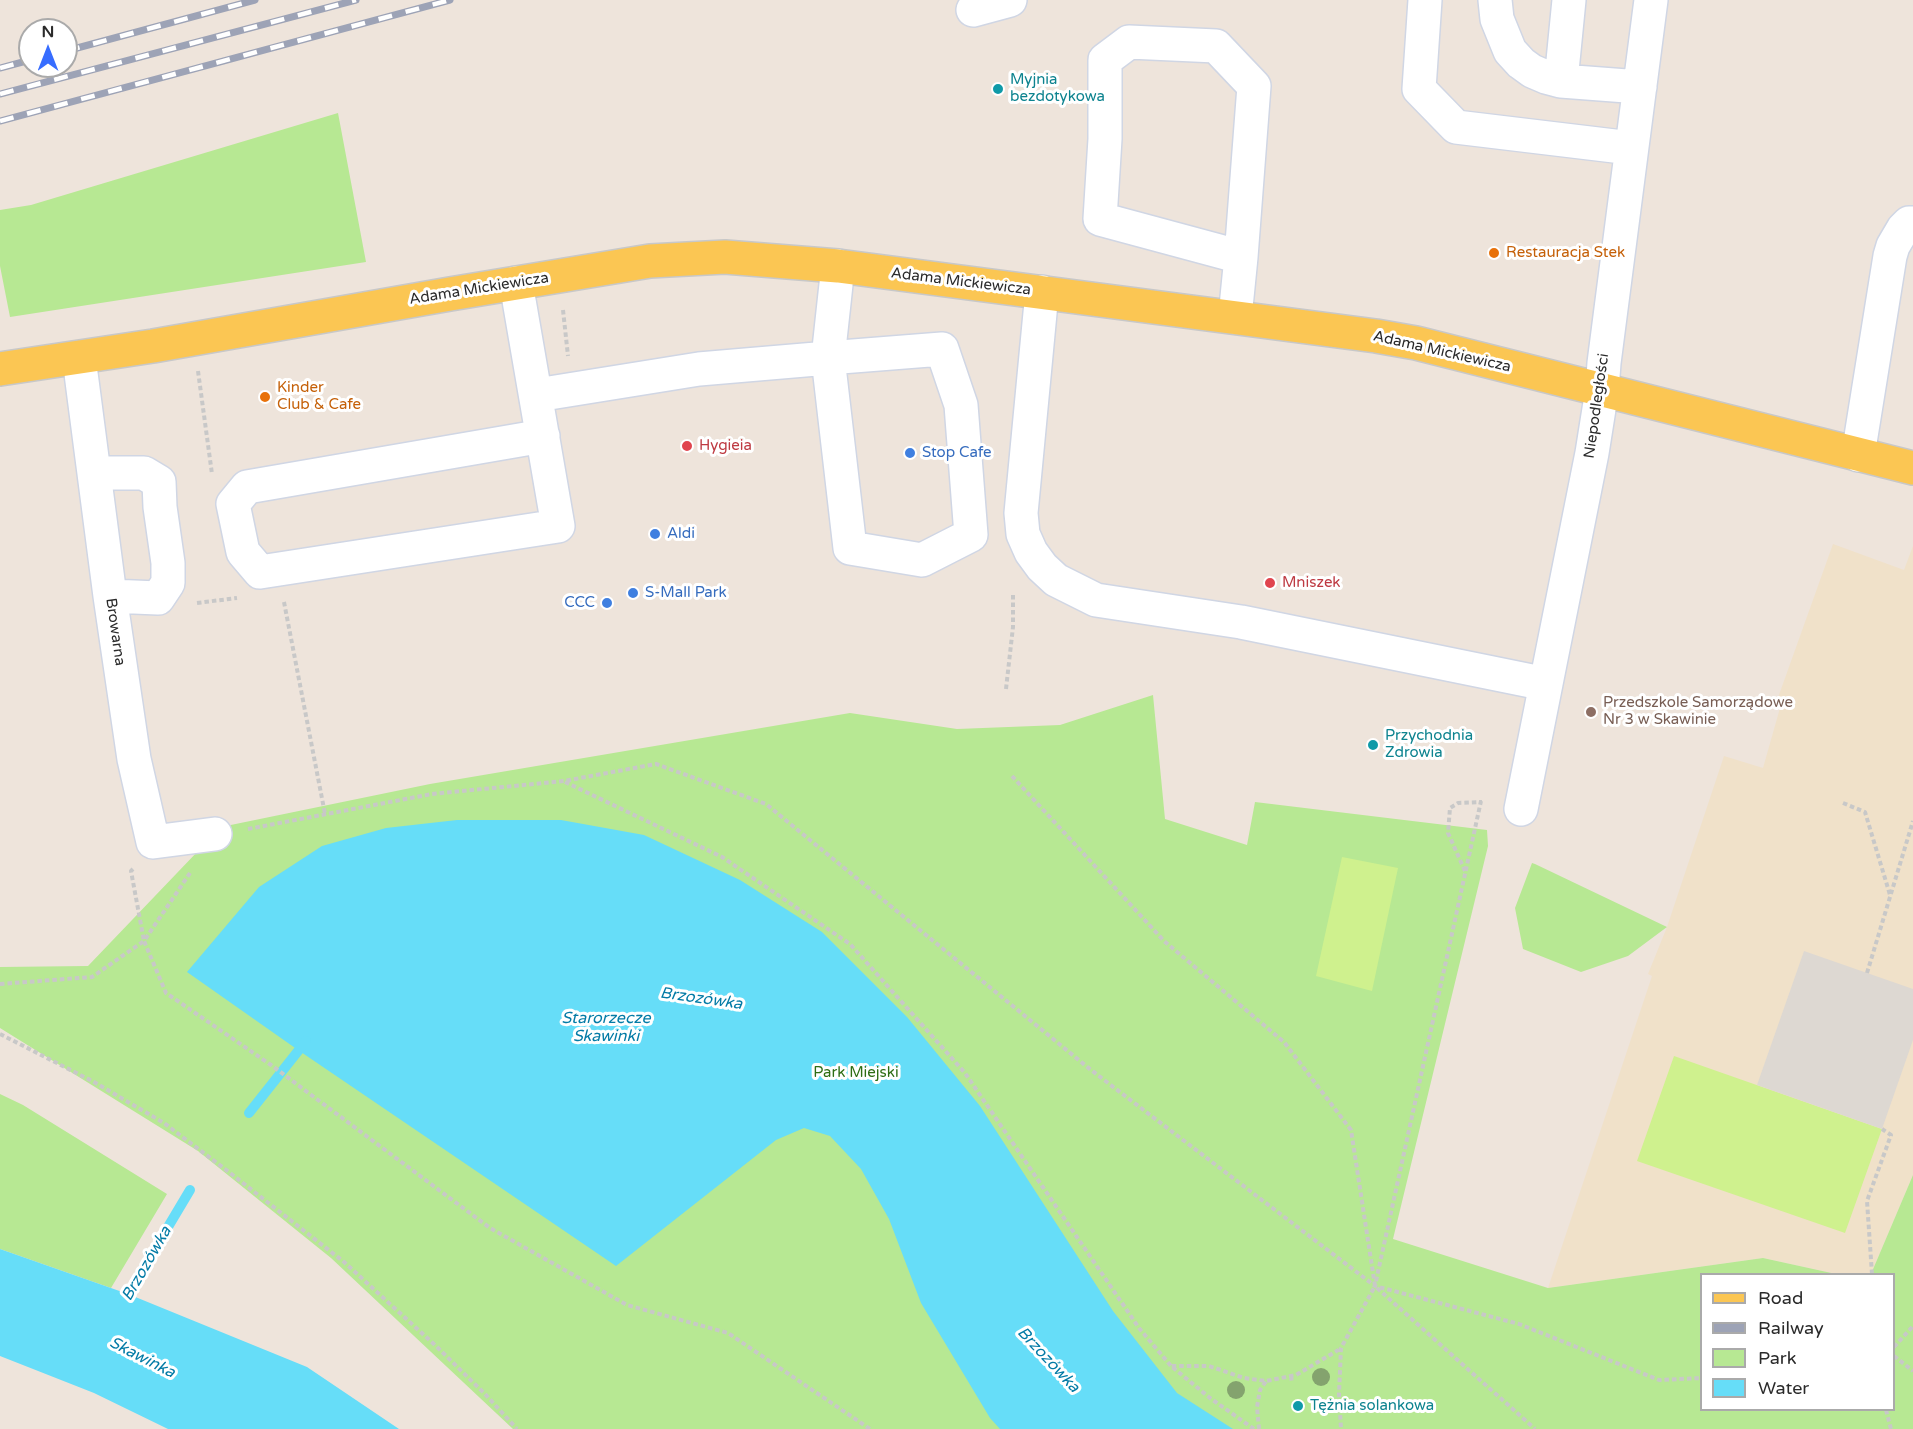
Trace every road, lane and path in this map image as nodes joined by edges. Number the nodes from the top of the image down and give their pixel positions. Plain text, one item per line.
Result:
1 (1010, 0) edge
2 (1425, 0) edge
3 (1495, 0) edge
4 (1569, 0) edge
5 (1651, 0) edge
6 (973, 10) dead end
7 (1561, 81) junction
8 (1640, 87) junction
9 (1631, 148) junction
10 (1913, 223) edge
11 (1241, 257) junction
12 (838, 266) junction
13 (516, 283) junction
14 (1042, 292) junction
15 (1235, 317) junction
16 (79, 358) junction
17 (828, 358) junction
18 (0, 369) edge
19 (1602, 390) junction
20 (537, 395) junction
21 (543, 436) junction
22 (1858, 455) junction
23 (1913, 468) edge
24 (94, 473) junction
25 (278, 569) junction
26 (1013, 592) dead end
27 (110, 596) junction
28 (1546, 684) junction
29 (1006, 689) dead end
30 (1012, 776) dead end
31 (564, 781) junction
32 (1843, 803) dead end
33 (1521, 809) dead end
34 (325, 814) junction
35 (1913, 821) edge
36 (216, 834) junction
37 (153, 842) junction
38 (1465, 871) junction
39 (1890, 897) junction
40 (144, 941) junction
41 (1867, 973) dead end
42 (0, 984) edge
43 (0, 1034) edge
44 (1882, 1129) dead end
45 (1872, 1273) edge
46 (1375, 1286) junction
47 (1913, 1326) edge
48 (1895, 1345) edge
49 (1341, 1348) junction
50 (1895, 1358) edge
51 (1171, 1366) junction
52 (1913, 1371) edge
53 (1291, 1376) junction
54 (1700, 1378) edge
55 (1266, 1381) junction
56 (1292, 1383) dead end
57 (1340, 1408) junction
58 (1329, 1409) dead end
59 (1886, 1411) edge
60 (517, 1429) edge
61 (870, 1429) edge
62 (1256, 1429) edge
63 (1341, 1429) edge
64 (1535, 1429) edge
65 (1891, 1429) edge

1 - 6 street
2 - 9 street
3 - 7 street
4 - 7 street
5 - 8 street, Niepodległości
7 - 8 street
8 - 9 street, Niepodległości
9 - 19 street, Niepodległości
10 - 22 street
11 - 11 street
11 - 15 street
12 - 13 main road, Adama Mickiewicza
12 - 14 main road, Adama Mickiewicza
12 - 17 street
13 - 16 main road, Adama Mickiewicza
13 - 20 street
14 - 15 main road, Adama Mickiewicza
14 - 28 street
15 - 19 main road, Adama Mickiewicza
16 - 18 main road, Adama Mickiewicza
16 - 24 street, Browarna
17 - 17 street
17 - 20 street
19 - 22 main road, Adama Mickiewicza
19 - 28 street, Niepodległości
20 - 21 street
21 - 25 street
21 - 25 street
22 - 23 main road, Adama Mickiewicza
24 - 27 street, Browarna
24 - 27 street
25 - 34 path
26 - 29 path
27 - 37 street, Browarna
28 - 33 street, Niepodległości
30 - 46 path
31 - 34 path
31 - 46 path
31 - 51 path
32 - 39 path
34 - 36 path
35 - 39 path
36 - 37 street
36 - 40 path
37 - 40 path
38 - 38 path
38 - 46 path
39 - 41 path
40 - 42 path
40 - 61 path
43 - 60 path
44 - 45 path
46 - 49 path
46 - 54 path
46 - 64 path
47 - 48 path
49 - 53 path
49 - 57 path
50 - 52 path
51 - 55 path
51 - 62 path
53 - 55 path
53 - 56 path
55 - 62 path
57 - 58 path
57 - 63 path
59 - 65 path

